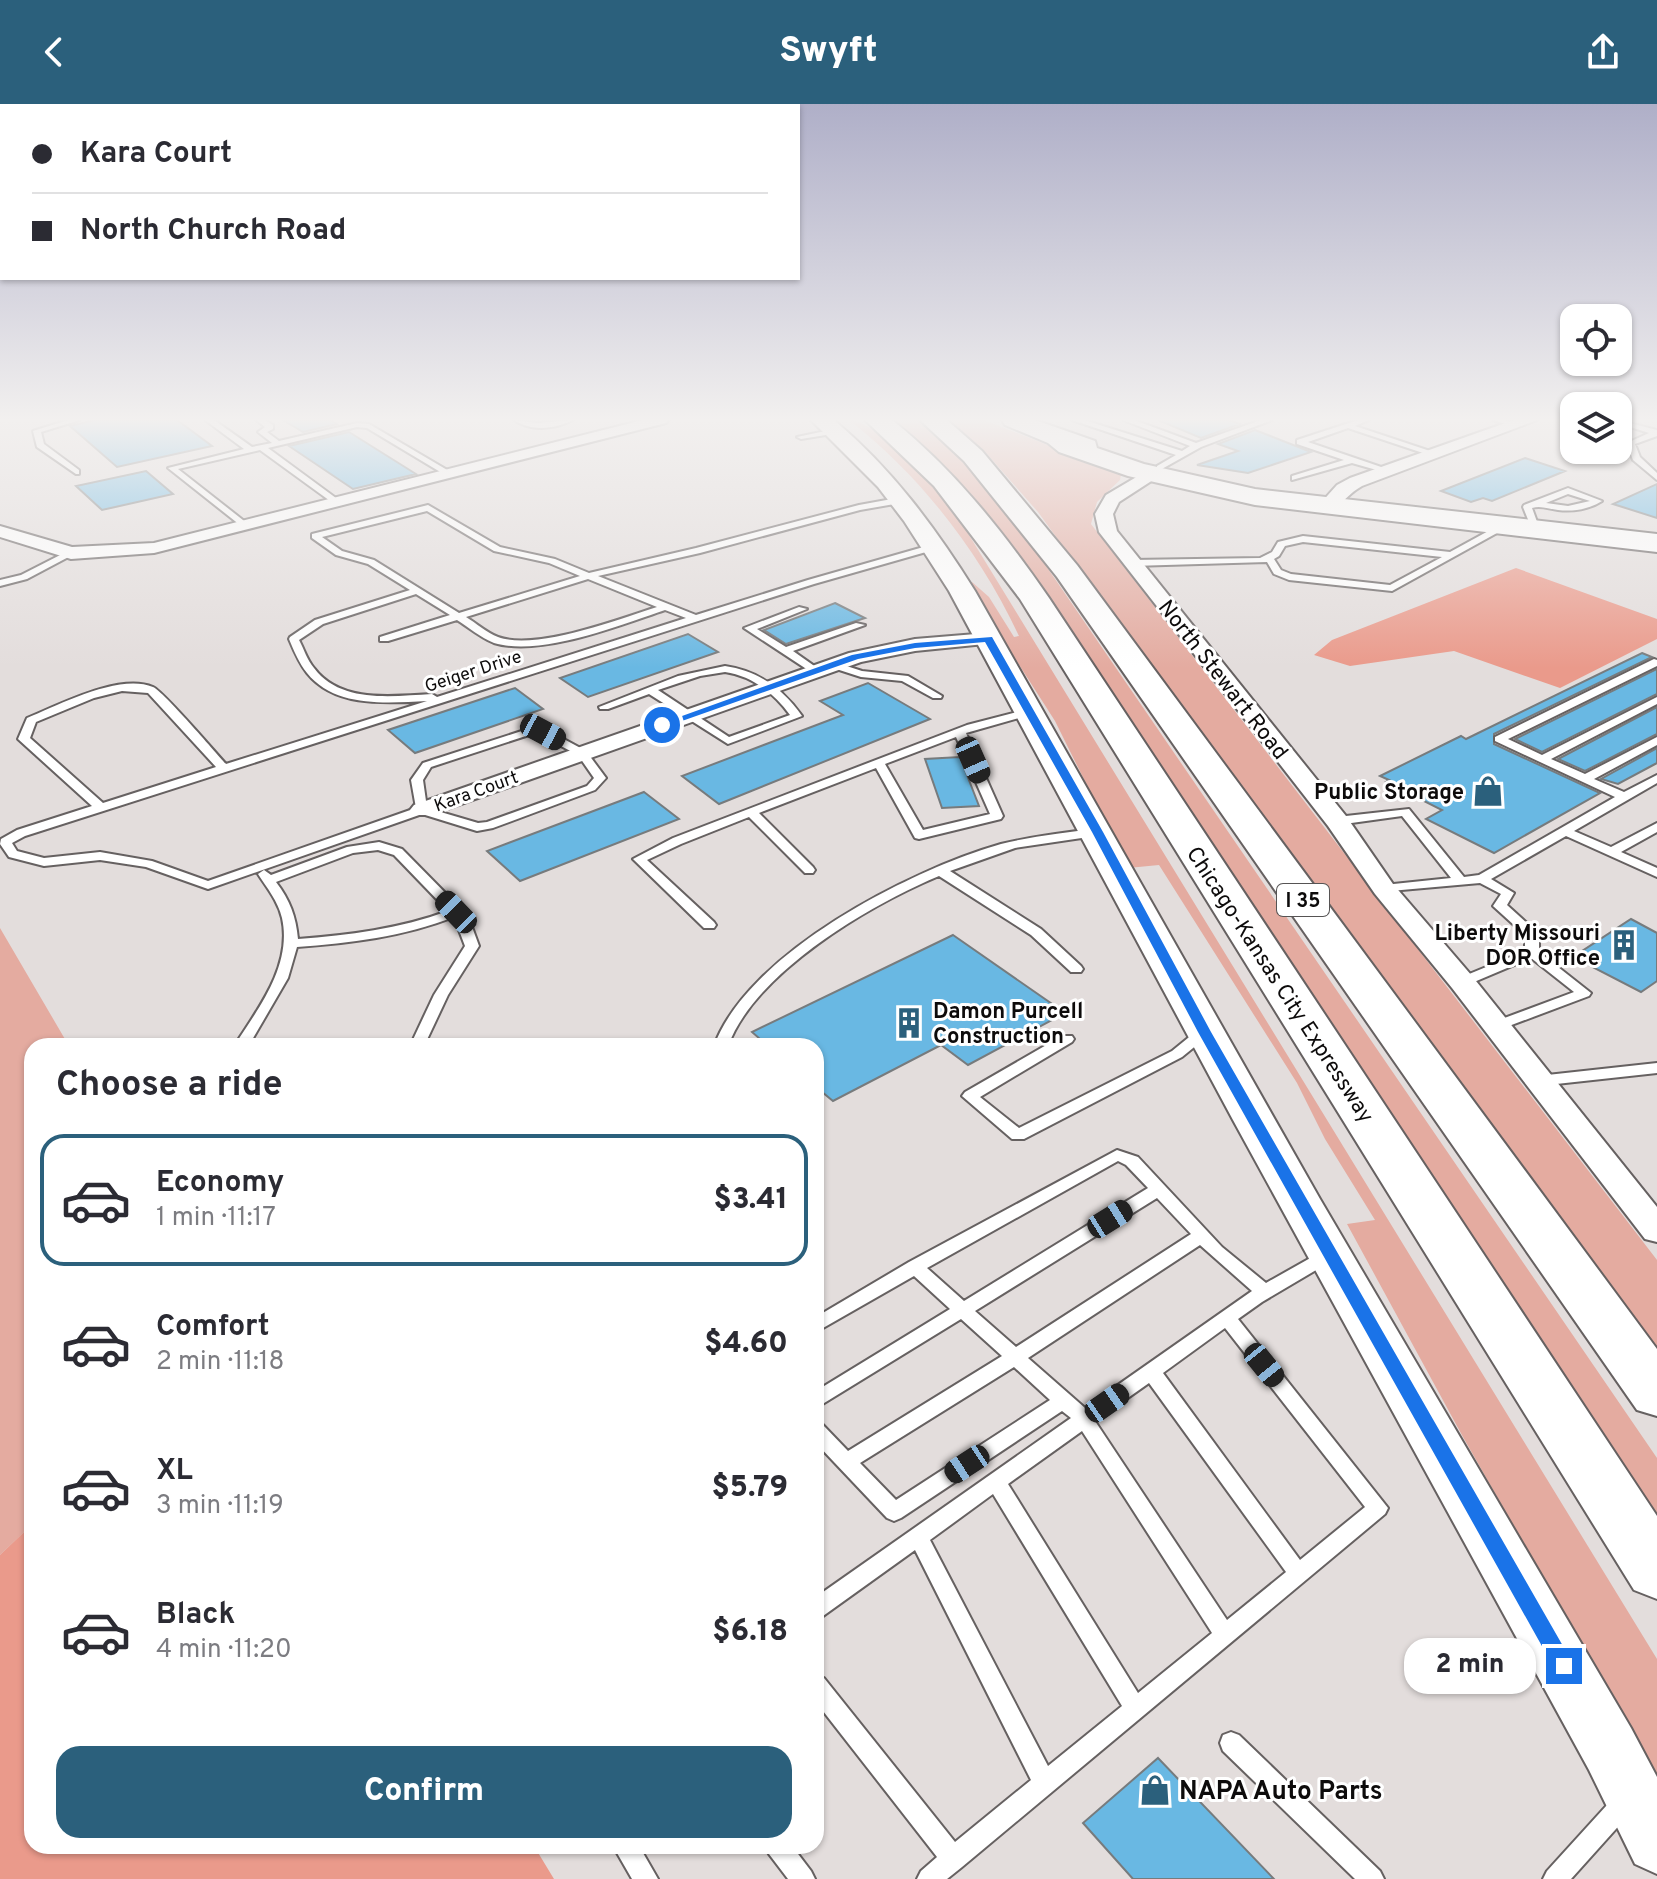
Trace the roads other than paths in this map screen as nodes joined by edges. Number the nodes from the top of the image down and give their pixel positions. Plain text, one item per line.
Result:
1 (216, 503) edge
2 (337, 503) edge
3 (887, 503) edge
4 (905, 503) edge
5 (964, 503) edge
6 (1011, 503) edge
7 (1110, 503) edge
8 (1308, 503) edge
9 (1553, 503) edge
10 (1593, 503) edge
11 (1328, 505) joint
12 (1537, 516) junction
13 (245, 526) junction
14 (1503, 526) junction
15 (0, 531) edge
16 (1657, 543) edge
17 (937, 546) junction
18 (71, 553) junction
19 (1453, 555) junction
20 (1270, 560) junction
21 (1132, 563) junction
22 (590, 575) junction
23 (0, 583) edge
24 (417, 591) junction
25 (665, 607) junction
26 (802, 609) dead end
27 (456, 616) junction
28 (697, 619) junction
29 (860, 625) dead end
30 (384, 639) dead end
31 (988, 639) junction
32 (783, 651) junction
33 (1657, 663) edge
34 (823, 667) junction
35 (769, 686) junction
36 (652, 691) junction
37 (453, 696) junction
38 (937, 696) dead end
39 (1657, 700) edge
40 (604, 707) dead end
41 (1029, 712) junction
42 (688, 715) junction
43 (960, 732) junction
44 (1657, 740) edge
45 (582, 753) junction
46 (1542, 759) junction
47 (879, 763) junction
48 (224, 769) junction
49 (1657, 778) edge
50 (1585, 779) junction
51 (1624, 797) junction
52 (101, 808) junction
53 (422, 810) junction
54 (751, 812) junction
55 (1337, 821) junction
56 (1657, 827) edge
57 (1565, 831) junction
58 (1098, 832) junction
59 (1612, 852) junction
60 (259, 867) junction
61 (809, 870) dead end
62 (942, 872) junction
63 (1657, 873) edge
64 (1482, 879) junction
65 (270, 880) junction
66 (1460, 881) junction
67 (1384, 889) junction
68 (456, 912) junction
69 (709, 925) dead end
70 (293, 943) junction
71 (1532, 953) junction
72 (1076, 969) dead end
73 (1462, 982) junction
74 (1496, 1026) junction
75 (1204, 1032) junction
76 (246, 1038) edge
77 (421, 1038) edge
78 (722, 1038) edge
79 (1067, 1039) dead end
80 (1657, 1068) edge
81 (1538, 1081) junction
82 (1159, 1189) junction
83 (1657, 1230) edge
84 (1202, 1235) junction
85 (1331, 1254) junction
86 (915, 1267) junction
87 (1265, 1292) junction
88 (963, 1310) junction
89 (1227, 1318) junction
90 (824, 1320) edge
91 (1015, 1357) junction
92 (1151, 1371) junction
93 (1657, 1393) edge
94 (824, 1395) edge
95 (1064, 1400) junction
96 (1084, 1419) junction
97 (824, 1439) edge
98 (846, 1462) junction
99 (996, 1481) junction
100 (918, 1537) junction
101 (1657, 1570) edge
102 (1299, 1574) junction
103 (824, 1603) edge
104 (1225, 1635) junction
105 (824, 1695) edge
106 (1135, 1708) junction
107 (1231, 1743) dead end
108 (1045, 1783) junction
109 (1632, 1794) junction
110 (1657, 1842) edge
111 (630, 1854) edge
112 (783, 1854) edge
113 (954, 1859) junction
114 (646, 1879) edge
115 (803, 1879) edge
116 (929, 1879) edge
117 (1372, 1879) edge
118 (1555, 1879) edge

1 - 13 lane
2 - 13 street
3 - 22 lane
4 - 17 main road
5 - 101 main road, Chicago-Kansas City Expressway / I 35
6 - 93 main road, I 35
7 - 21 street, North Stewart Road
8 - 11 main road
9 - 12 lane
10 - 12 lane
11 - 14 main road
12 - 14 main road
12 - 16 main road
13 - 18 street
14 - 19 lane
15 - 18 street
17 - 28 lane, Geiger Drive
17 - 31 main road
18 - 23 lane
19 - 20 lane
19 - 20 lane
20 - 21 lane
21 - 55 street, North Stewart Road
22 - 24 lane
22 - 25 lane
22 - 27 lane
24 - 27 lane
24 - 37 lane
25 - 27 lane
25 - 28 lane
26 - 32 lane
27 - 30 lane
28 - 37 lane, Geiger Drive
29 - 32 lane
31 - 34 street, Kara Court
31 - 41 main road
32 - 34 lane
33 - 46 lane
34 - 35 street, Kara Court
34 - 38 lane
35 - 36 lane
35 - 42 street, Kara Court
35 - 42 lane
36 - 40 lane
36 - 42 lane
37 - 48 lane, Geiger Drive
39 - 46 lane
41 - 43 lane
41 - 58 main road
42 - 45 street, Kara Court
43 - 47 lane
43 - 47 lane
44 - 50 lane
45 - 53 street, Kara Court
45 - 53 lane
45 - 53 lane
46 - 50 lane
47 - 54 lane
48 - 52 lane, Geiger Drive
48 - 52 lane
49 - 51 lane
50 - 51 lane
51 - 57 lane
52 - 60 lane, Geiger Drive
53 - 60 lane
54 - 61 lane
54 - 69 lane
55 - 66 lane
55 - 67 street, North Stewart Road
56 - 59 lane
57 - 59 lane
57 - 64 lane
58 - 62 lane
58 - 75 main road
59 - 63 lane
60 - 65 lane
62 - 72 lane
62 - 78 lane
64 - 66 lane
64 - 71 lane
65 - 68 lane
65 - 70 lane
66 - 67 lane
67 - 73 street, North Stewart Road
68 - 70 lane
68 - 77 lane
70 - 76 lane
71 - 73 lane
71 - 74 lane
73 - 74 street, North Stewart Road
74 - 81 street, North Stewart Road
75 - 79 lane
75 - 85 main road
80 - 81 lane
81 - 83 street, North Stewart Road
82 - 84 lane
82 - 86 lane
82 - 88 lane
84 - 87 lane
84 - 91 lane
85 - 87 lane
85 - 109 main road
86 - 88 lane
86 - 90 lane
87 - 89 lane
88 - 91 lane
88 - 94 lane
89 - 92 lane
89 - 102 lane
91 - 95 lane
91 - 98 lane
92 - 96 lane
92 - 102 lane
95 - 96 lane
95 - 98 lane
96 - 99 lane
96 - 104 lane
97 - 98 lane
99 - 100 lane
99 - 106 lane
100 - 103 lane
100 - 108 lane
102 - 104 lane
104 - 106 lane
105 - 113 lane
106 - 108 lane
107 - 117 lane
108 - 113 lane
109 - 110 main road
109 - 118 lane
111 - 114 lane
112 - 115 lane
113 - 116 lane

